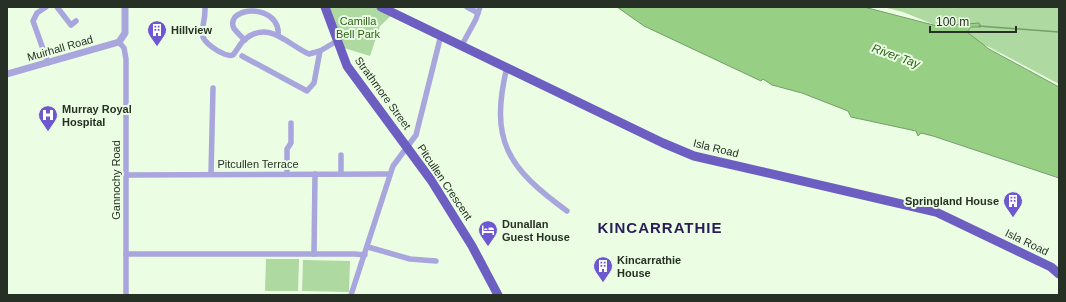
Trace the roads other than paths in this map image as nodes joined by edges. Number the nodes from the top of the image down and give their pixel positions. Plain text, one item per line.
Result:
1 (46, 7) edge
2 (57, 7) edge
3 (126, 7) edge
4 (205, 7) edge
5 (326, 7) edge
6 (381, 7) edge
7 (467, 7) edge
8 (480, 7) edge
9 (478, 13) junction
10 (76, 21) dead end
11 (278, 35) junction
12 (441, 36) junction
13 (244, 40) junction
14 (337, 41) junction
15 (119, 42) junction
16 (462, 45) junction
17 (320, 51) junction
18 (242, 56) dead end
19 (48, 63) junction
20 (507, 67) junction
21 (7, 74) edge
22 (212, 88) dead end
23 (291, 123) dead end
24 (407, 147) junction
25 (341, 155) dead end
26 (211, 174) junction
27 (287, 174) junction
28 (315, 174) junction
29 (341, 174) junction
30 (390, 174) junction
31 (126, 175) junction
32 (567, 212) dead end
33 (368, 247) junction
34 (126, 254) junction
35 (314, 254) junction
36 (365, 255) junction
37 (436, 261) dead end
38 (1059, 274) edge
39 (126, 295) edge
40 (351, 295) edge
41 (498, 295) edge

1 - 19 street
2 - 10 street
3 - 15 street
4 - 13 street
5 - 14 main road, Strathmore Street
6 - 12 main road, Isla Road
7 - 9 street
8 - 9 street
9 - 16 street
11 - 13 street
11 - 13 street
11 - 17 street
12 - 16 main road, Isla Road
12 - 24 street
14 - 17 street
14 - 24 main road, Strathmore Street
15 - 19 street, Muirhall Road
15 - 31 street, Gannochy Road
16 - 20 main road, Isla Road
17 - 18 street
19 - 21 street, Muirhall Road
20 - 32 street
20 - 38 main road, Isla Road
22 - 26 street
23 - 27 street
24 - 30 street
24 - 41 main road, Pitcullen Crescent
25 - 29 street
26 - 27 street, Pitcullen Terrace
26 - 31 street, Pitcullen Terrace
27 - 28 street, Pitcullen Terrace
28 - 29 street, Pitcullen Terrace
28 - 35 street
29 - 30 street, Pitcullen Terrace
30 - 33 street
31 - 34 street, Gannochy Road
33 - 36 street
33 - 37 street
34 - 35 street
34 - 39 street, Gannochy Road
35 - 36 street
36 - 40 street

